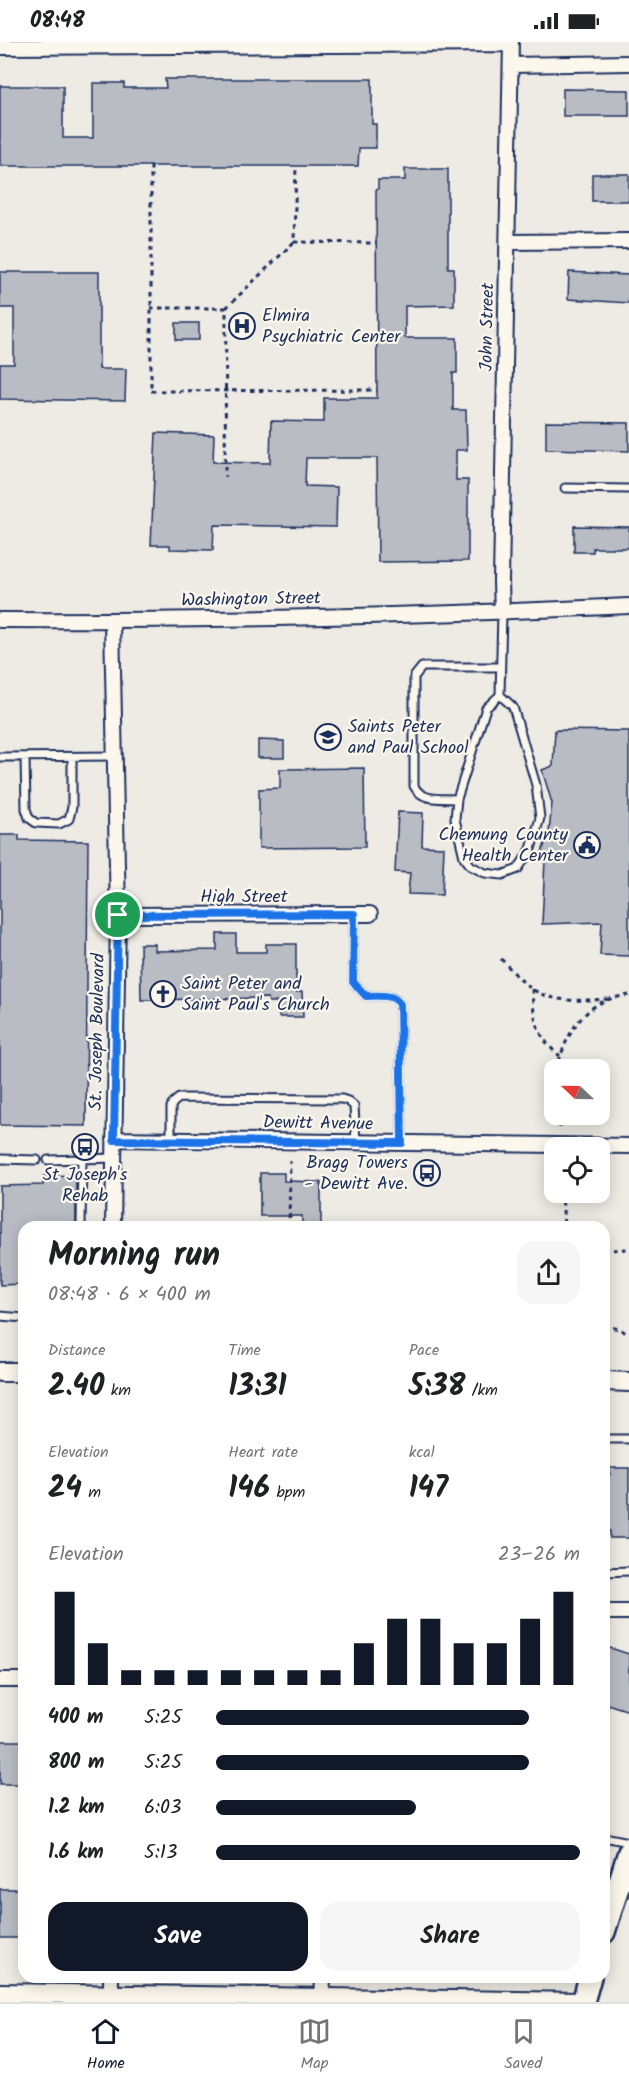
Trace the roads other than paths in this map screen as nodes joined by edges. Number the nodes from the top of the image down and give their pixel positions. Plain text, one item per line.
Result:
1 (460, 43) edge
2 (511, 43) edge
3 (113, 44) edge
4 (223, 44) edge
5 (285, 44) edge
6 (0, 47) edge
7 (629, 63) edge
8 (511, 64) junction
9 (629, 241) edge
10 (508, 242) junction
11 (565, 488) dead end
12 (629, 489) edge
13 (629, 606) edge
14 (502, 612) junction
15 (0, 620) edge
16 (112, 621) junction
17 (500, 667) junction
18 (500, 695) junction
19 (114, 756) junction
20 (25, 757) junction
21 (72, 757) junction
22 (0, 758) edge
23 (457, 799) junction
24 (354, 914) junction
25 (370, 914) dead end
26 (118, 915) junction
27 (114, 1140) junction
28 (171, 1140) junction
29 (356, 1142) junction
30 (402, 1143) junction
31 (629, 1146) edge
32 (114, 1158) junction
33 (0, 1159) edge
34 (82, 1159) junction
35 (37, 1160) dead end
36 (48, 1160) dead end
37 (81, 1221) edge
38 (114, 1221) edge
39 (0, 1316) edge
40 (18, 1318) edge
41 (0, 1372) edge
42 (18, 1372) edge
43 (610, 1381) edge
44 (629, 1382) edge
45 (610, 1439) edge
46 (629, 1439) edge
47 (629, 1571) edge
48 (610, 1572) edge
49 (610, 1612) edge
50 (629, 1612) edge
51 (0, 1680) edge
52 (18, 1680) edge
53 (610, 1839) edge
54 (629, 1842) edge
55 (629, 1852) edge
56 (610, 1912) edge
57 (322, 1983) edge
58 (588, 1983) edge
59 (111, 1991) edge
60 (0, 1993) edge
61 (322, 2000) edge
62 (583, 2002) edge

1 - 2 street
1 - 5 street
2 - 8 street, John Street
3 - 4 street
3 - 6 street
4 - 5 street
7 - 8 street
8 - 10 street, John Street
9 - 10 street
10 - 14 street, John Street
11 - 12 lane
13 - 14 street, Washington Street
14 - 16 street, Washington Street
14 - 17 lane
15 - 16 street, Washington Street
16 - 19 street, St. Joseph Boulevard
17 - 18 lane
17 - 23 lane
18 - 23 lane
18 - 23 lane
19 - 21 lane
19 - 26 street, St. Joseph Boulevard
20 - 21 lane
20 - 21 lane
20 - 22 lane
24 - 25 street, High Street
24 - 26 street, High Street
24 - 30 lane
26 - 27 street, St. Joseph Boulevard
27 - 28 street, Dewitt Avenue
27 - 32 street, St. Joseph Boulevard
28 - 29 street, Dewitt Avenue
28 - 29 lane
29 - 30 street, Dewitt Avenue
30 - 31 street, Dewitt Avenue
32 - 34 lane
32 - 38 street, St. Joseph Boulevard
33 - 35 lane
34 - 36 lane
34 - 37 lane
39 - 40 lane
41 - 42 street
43 - 44 street
45 - 46 lane
47 - 48 lane
49 - 50 street
51 - 52 street
53 - 54 lane
55 - 56 main road
57 - 61 street
58 - 62 main road
59 - 60 street
59 - 61 street
61 - 62 street

